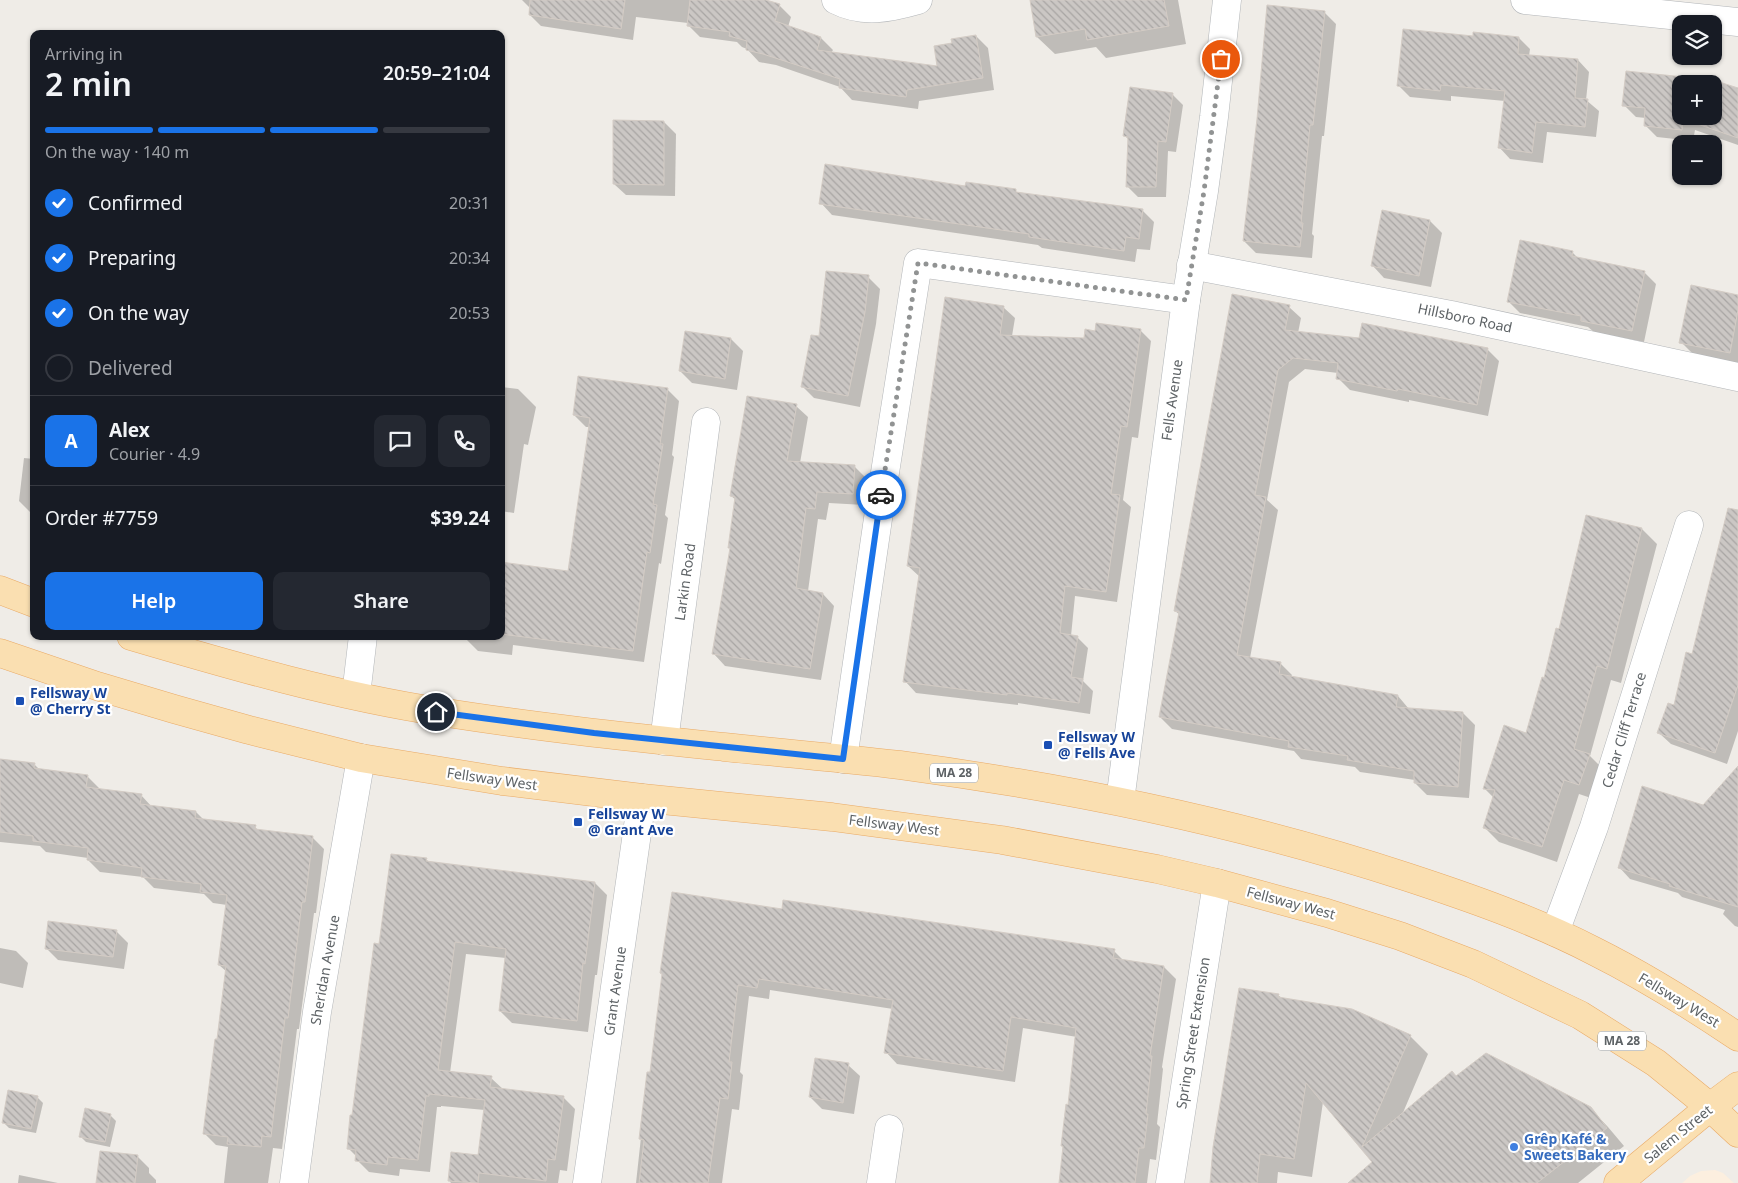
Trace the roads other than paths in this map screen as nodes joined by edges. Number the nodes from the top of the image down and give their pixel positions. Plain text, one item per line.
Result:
1 (836, 0) edge
2 (918, 0) edge
3 (1227, 0) edge
4 (1525, 0) edge
5 (1738, 22) edge
6 (1191, 265) junction
7 (1186, 300) junction
8 (1738, 377) edge
9 (706, 422) dead end
10 (1688, 525) dead end
11 (0, 590) edge
12 (30, 601) edge
13 (145, 640) edge
14 (363, 640) edge
15 (0, 653) edge
16 (356, 695) junction
17 (664, 741) junction
18 (361, 758) junction
19 (843, 759) junction
20 (642, 798) junction
21 (1120, 801) junction
22 (1217, 883) junction
23 (1555, 932) junction
24 (1738, 1037) edge
25 (1738, 1086) edge
26 (1710, 1107) junction
27 (889, 1129) dead end
28 (1738, 1133) edge
29 (294, 1183) edge
30 (587, 1183) edge
31 (881, 1183) edge
32 (1170, 1183) edge
33 (1618, 1183) edge

1 - 2 street
3 - 6 street, Fells Avenue
4 - 5 street
6 - 7 street, Fells Avenue
6 - 8 street, Hillsboro Road
7 - 19 street
7 - 21 street, Fells Avenue
9 - 17 street, Larkin Road
10 - 23 street, Cedar Cliff Terrace
11 - 12 main road
13 - 16 main road, Fellsway West / MA 28
14 - 16 street
15 - 18 main road, Fellsway West / MA 28
16 - 17 main road, Fellsway West / MA 28
17 - 19 main road, Fellsway West / MA 28
18 - 20 main road, Fellsway West / MA 28
18 - 29 street, Sheridan Avenue
19 - 21 main road, Fellsway West / MA 28
20 - 22 main road, Fellsway West / MA 28
20 - 30 street, Grant Avenue
21 - 23 main road, Fellsway West / MA 28
22 - 26 main road, Fellsway West / MA 28
22 - 32 street, Spring Street Extension
23 - 24 main road, Fellsway West / MA 28
25 - 26 main road, Salem Street
26 - 28 main road, Fellsway West / MA 28
26 - 33 main road, Salem Street
27 - 31 street

